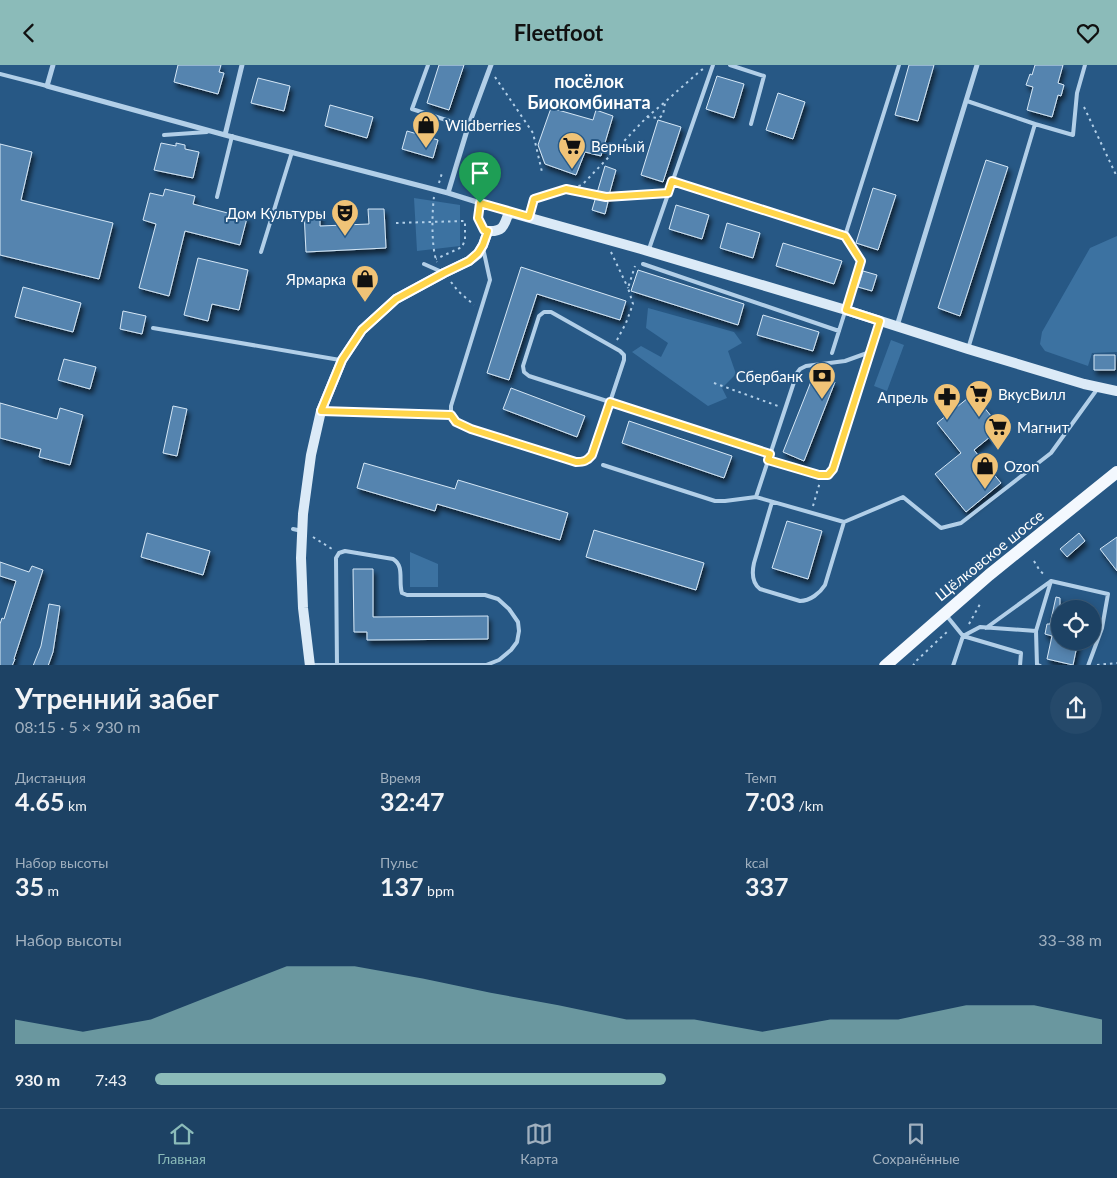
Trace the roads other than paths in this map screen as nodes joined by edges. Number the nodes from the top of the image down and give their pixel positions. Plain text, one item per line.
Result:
1 (53, 65) edge
2 (242, 65) edge
3 (428, 65) edge
4 (712, 65) edge
5 (730, 65) edge
6 (898, 65) edge
7 (978, 65) edge
8 (1085, 65) edge
9 (490, 67) edge
10 (0, 74) edge
11 (47, 86) junction
12 (967, 101) junction
13 (750, 124) dead end
14 (1035, 124) junction
15 (468, 127) junction
16 (212, 131) junction
17 (164, 135) dead end
18 (225, 135) junction
19 (232, 137) junction
20 (292, 152) junction
21 (672, 181) junction
22 (448, 193) junction
23 (217, 197) dead end
24 (534, 199) road end
25 (480, 203) junction
26 (509, 212) junction
27 (529, 217) junction
28 (488, 231) junction
29 (845, 236) junction
30 (483, 245) junction
31 (645, 250) junction
32 (261, 252) dead end
33 (424, 263) dead end
34 (643, 264) dead end
35 (444, 273) junction
36 (846, 310) junction
37 (880, 321) junction
38 (898, 326) junction
39 (153, 328) dead end
40 (839, 331) junction
41 (968, 349) junction
42 (832, 353) dead end
43 (870, 353) junction
44 (342, 360) junction
45 (1099, 387) junction
46 (1117, 391) edge
47 (610, 402) junction
48 (770, 454) junction
49 (768, 460) junction
50 (603, 465) dead end
51 (1117, 472) edge
52 (756, 497) junction
53 (772, 502) junction
54 (844, 522) junction
55 (1051, 581) junction
56 (944, 613) junction
57 (986, 628) junction
58 (1036, 631) junction
59 (963, 636) junction
60 (310, 665) edge
61 (338, 665) edge
62 (884, 665) edge
63 (953, 665) edge
64 (1020, 665) edge
65 (1040, 665) edge
66 (1089, 665) edge

1 - 11 street
2 - 18 street
3 - 15 lane
4 - 21 lane
5 - 13 lane
6 - 29 lane
7 - 12 street
8 - 14 lane
9 - 15 street
10 - 11 lane
11 - 16 street
12 - 14 lane
12 - 38 street
14 - 41 lane
15 - 22 street
16 - 17 lane
16 - 18 street
18 - 19 street
19 - 20 street
19 - 23 lane
20 - 22 street
20 - 32 lane
21 - 29 lane
21 - 31 lane
22 - 25 street
24 - 27 lane
25 - 26 street
25 - 28 street
26 - 27 street
26 - 28 street
27 - 31 street
28 - 30 street
29 - 36 lane
30 - 35 street
30 - 47 lane
31 - 36 street
33 - 35 lane
34 - 40 lane
35 - 44 street
36 - 37 street
36 - 40 lane
37 - 38 street
37 - 43 lane
38 - 41 street
39 - 44 lane
40 - 42 lane
41 - 45 street
43 - 48 lane
43 - 49 lane
44 - 60 street
45 - 46 street
45 - 54 lane
47 - 47 lane
47 - 48 lane
48 - 49 lane
49 - 52 lane
50 - 52 lane
51 - 56 main road, Щёлковское шоссе
52 - 53 lane
53 - 54 lane
53 - 54 lane
55 - 57 lane
55 - 58 lane
55 - 66 lane
56 - 59 lane
56 - 62 main road, Щёлковское шоссе
57 - 58 lane
57 - 59 lane
58 - 65 lane
59 - 63 lane
59 - 64 lane
60 - 61 lane
61 - 61 lane

